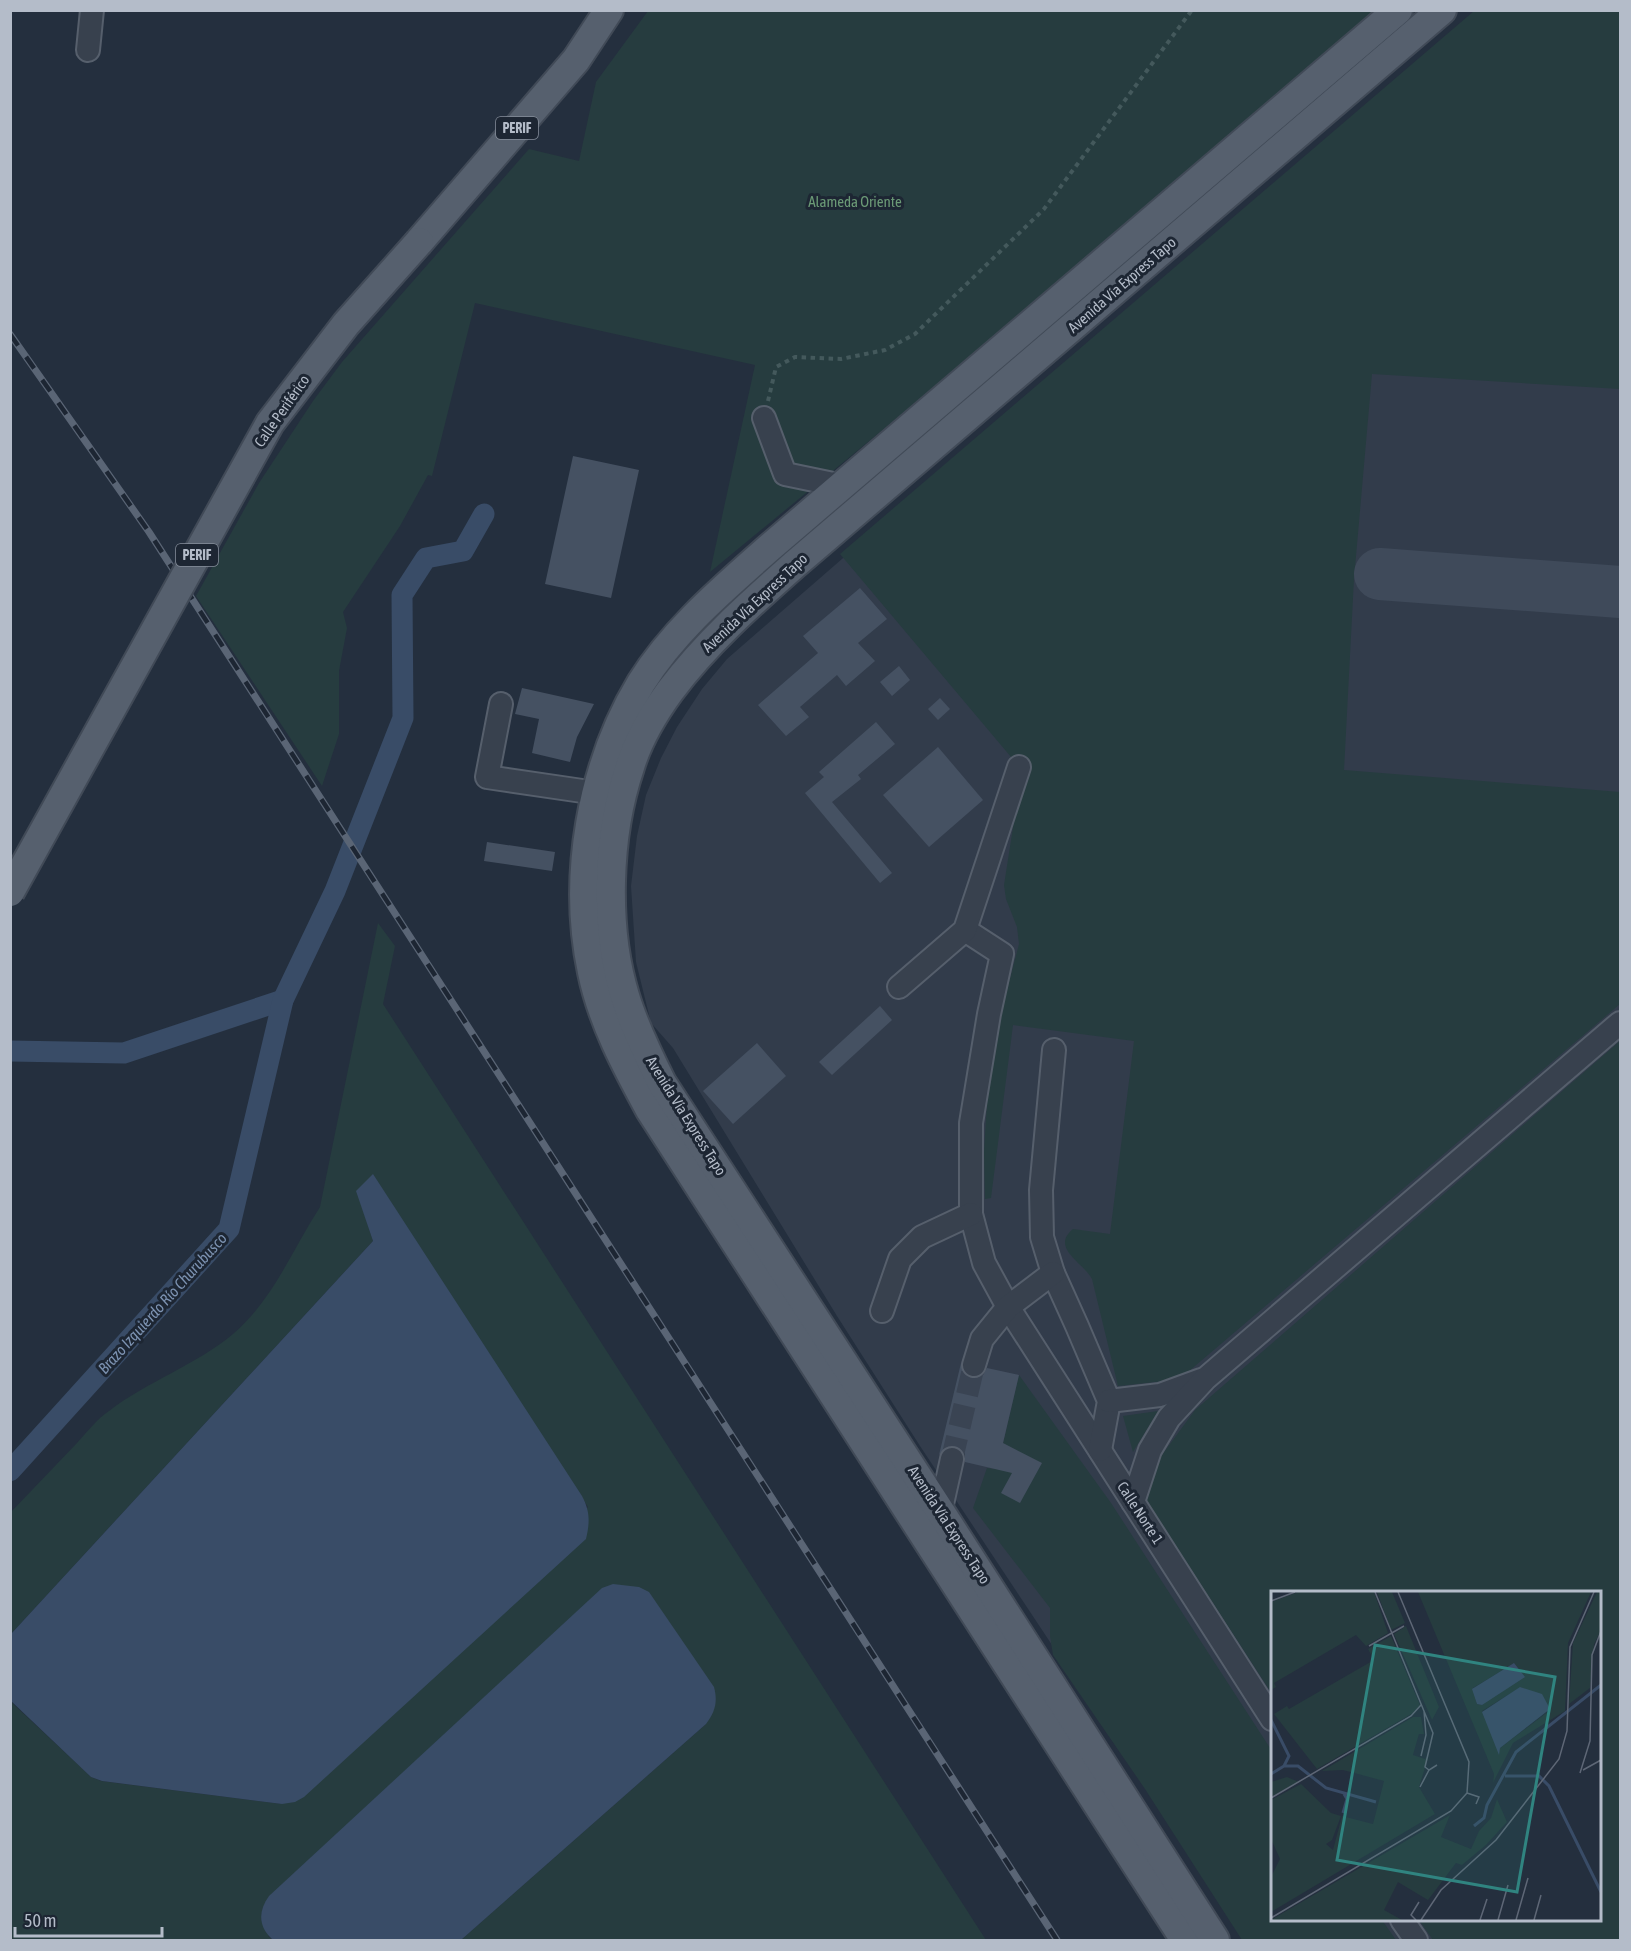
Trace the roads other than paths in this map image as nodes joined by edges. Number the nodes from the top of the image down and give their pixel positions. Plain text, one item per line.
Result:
1 (92, 10) edge
2 (609, 10) edge
3 (1398, 10) edge
4 (1442, 10) edge
5 (88, 50) dead end
6 (764, 418) road end
7 (843, 486) junction
8 (501, 704) dead end
9 (1019, 767) dead end
10 (596, 794) junction
11 (10, 892) edge
12 (965, 930) junction
13 (899, 987) dead end
14 (1620, 1023) edge
15 (1054, 1050) dead end
16 (971, 1214) junction
17 (1053, 1273) junction
18 (1008, 1307) junction
19 (882, 1311) dead end
20 (974, 1365) tunnel mouth
21 (1205, 1379) junction
22 (1109, 1401) junction
23 (1100, 1450) junction
24 (952, 1460) tunnel mouth
25 (1132, 1502) junction
26 (940, 1510) junction
27 (933, 1548) junction
28 (1271, 1717) edge
29 (1403, 1921) edge
30 (1185, 1941) edge
31 (1215, 1941) edge
32 (1416, 1941) edge

1 - 5 street
2 - 11 main road, Calle Periférico / PERIF, bridge
3 - 7 main road, Avenida Vía Express Tapo
4 - 26 main road, Avenida Vía Express Tapo
6 - 7 street
7 - 10 main road, Avenida Vía Express Tapo
8 - 10 street
9 - 12 street
10 - 27 main road, Avenida Vía Express Tapo
12 - 13 street
12 - 16 street, Calle Norte 1
14 - 21 street
15 - 17 street
16 - 18 street, Calle Norte 1
16 - 19 street
17 - 18 street
17 - 22 street
18 - 20 street
18 - 23 street, Calle Norte 1
21 - 22 street
21 - 25 street
22 - 23 street
23 - 25 street, Calle Norte 1
24 - 26 street
25 - 28 street, Calle Norte 1
26 - 27 street
26 - 31 main road, Avenida Vía Express Tapo
27 - 30 main road, Avenida Vía Express Tapo
29 - 32 street

